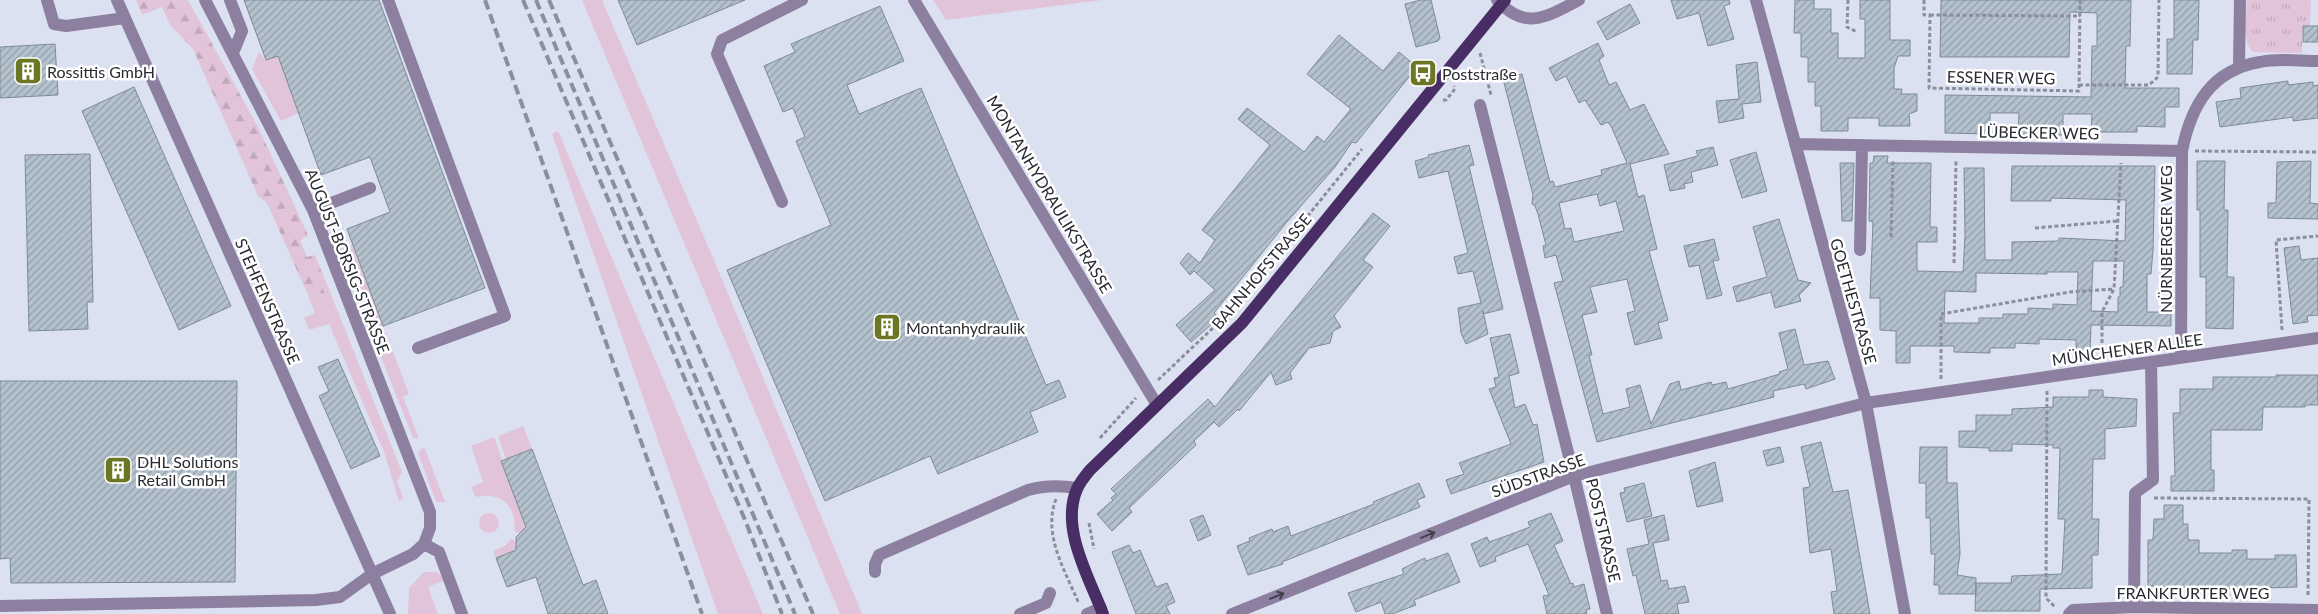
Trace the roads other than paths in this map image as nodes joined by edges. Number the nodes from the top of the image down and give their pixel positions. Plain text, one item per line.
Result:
1 (47, 0) edge
2 (117, 0) edge
3 (205, 0) edge
4 (230, 0) edge
5 (388, 0) edge
6 (802, 0) edge
7 (914, 0) edge
8 (1579, 0) edge
9 (1756, 0) edge
10 (2240, 0) edge
11 (1501, 1) edge
12 (125, 18) junction
13 (233, 53) junction
14 (2318, 61) edge
15 (2239, 66) junction
16 (1480, 105) road end
17 (1795, 144) junction
18 (1862, 145) junction
19 (2182, 151) junction
20 (370, 188) dead end
21 (782, 202) dead end
22 (313, 210) junction
23 (1860, 250) dead end
24 (2318, 338) edge
25 (418, 348) dead end
26 (2181, 357) junction
27 (2152, 362) junction
28 (1866, 403) junction
29 (1157, 405) junction
30 (1574, 476) junction
31 (1077, 488) junction
32 (424, 544) junction
33 (875, 572) dead end
34 (372, 574) junction
35 (1050, 593) dead end
36 (0, 606) edge
37 (2134, 607) junction
38 (1083, 610) edge
39 (2313, 610) edge
40 (1102, 611) edge
41 (390, 614) edge
42 (462, 614) edge
43 (1020, 614) edge
44 (1232, 614) edge
45 (1607, 614) edge
46 (1904, 614) edge
47 (2069, 614) edge

1 - 12 street
2 - 12 street, STEHFENSTRASSE
3 - 13 street, AUGUST-BORSIG-STRASSE
4 - 13 street
5 - 25 street
6 - 21 street
7 - 29 street, MONTANHYDRAULIKSTRASSE
8 - 11 street, BAHNHOFSTRASSE
9 - 17 street, GOETHESTRASSE
10 - 15 street
11 - 29 main road, BAHNHOFSTRASSE
12 - 34 street, STEHFENSTRASSE
13 - 22 street, AUGUST-BORSIG-STRASSE
14 - 15 street, NÜRNBERGER WEG
15 - 19 street, NÜRNBERGER WEG
16 - 30 street, POSTSTRASSE
17 - 18 street, LÜBECKER WEG
17 - 28 street, GOETHESTRASSE
18 - 19 street, LÜBECKER WEG
18 - 23 street
19 - 26 street, NÜRNBERGER WEG
20 - 22 street
22 - 32 street, AUGUST-BORSIG-STRASSE
24 - 26 street, MÜNCHENER ALLEE
26 - 27 street, MÜNCHENER ALLEE
27 - 28 street, MÜNCHENER ALLEE
27 - 37 street
28 - 30 street, SÜDSTRASSE
28 - 46 street, GOETHESTRASSE
29 - 31 main road, BAHNHOFSTRASSE
44 -> 30 street, SÜDSTRASSE
30 - 45 street, POSTSTRASSE
31 - 33 street
31 - 40 main road, BAHNHOFSTRASSE
32 - 34 street
32 - 42 street
34 - 36 street
34 - 41 street, STEHFENSTRASSE
35 - 43 street
37 - 39 street, FRANKFURTER WEG
37 - 47 street, FRANKFURTER WEG
38 - 40 street

